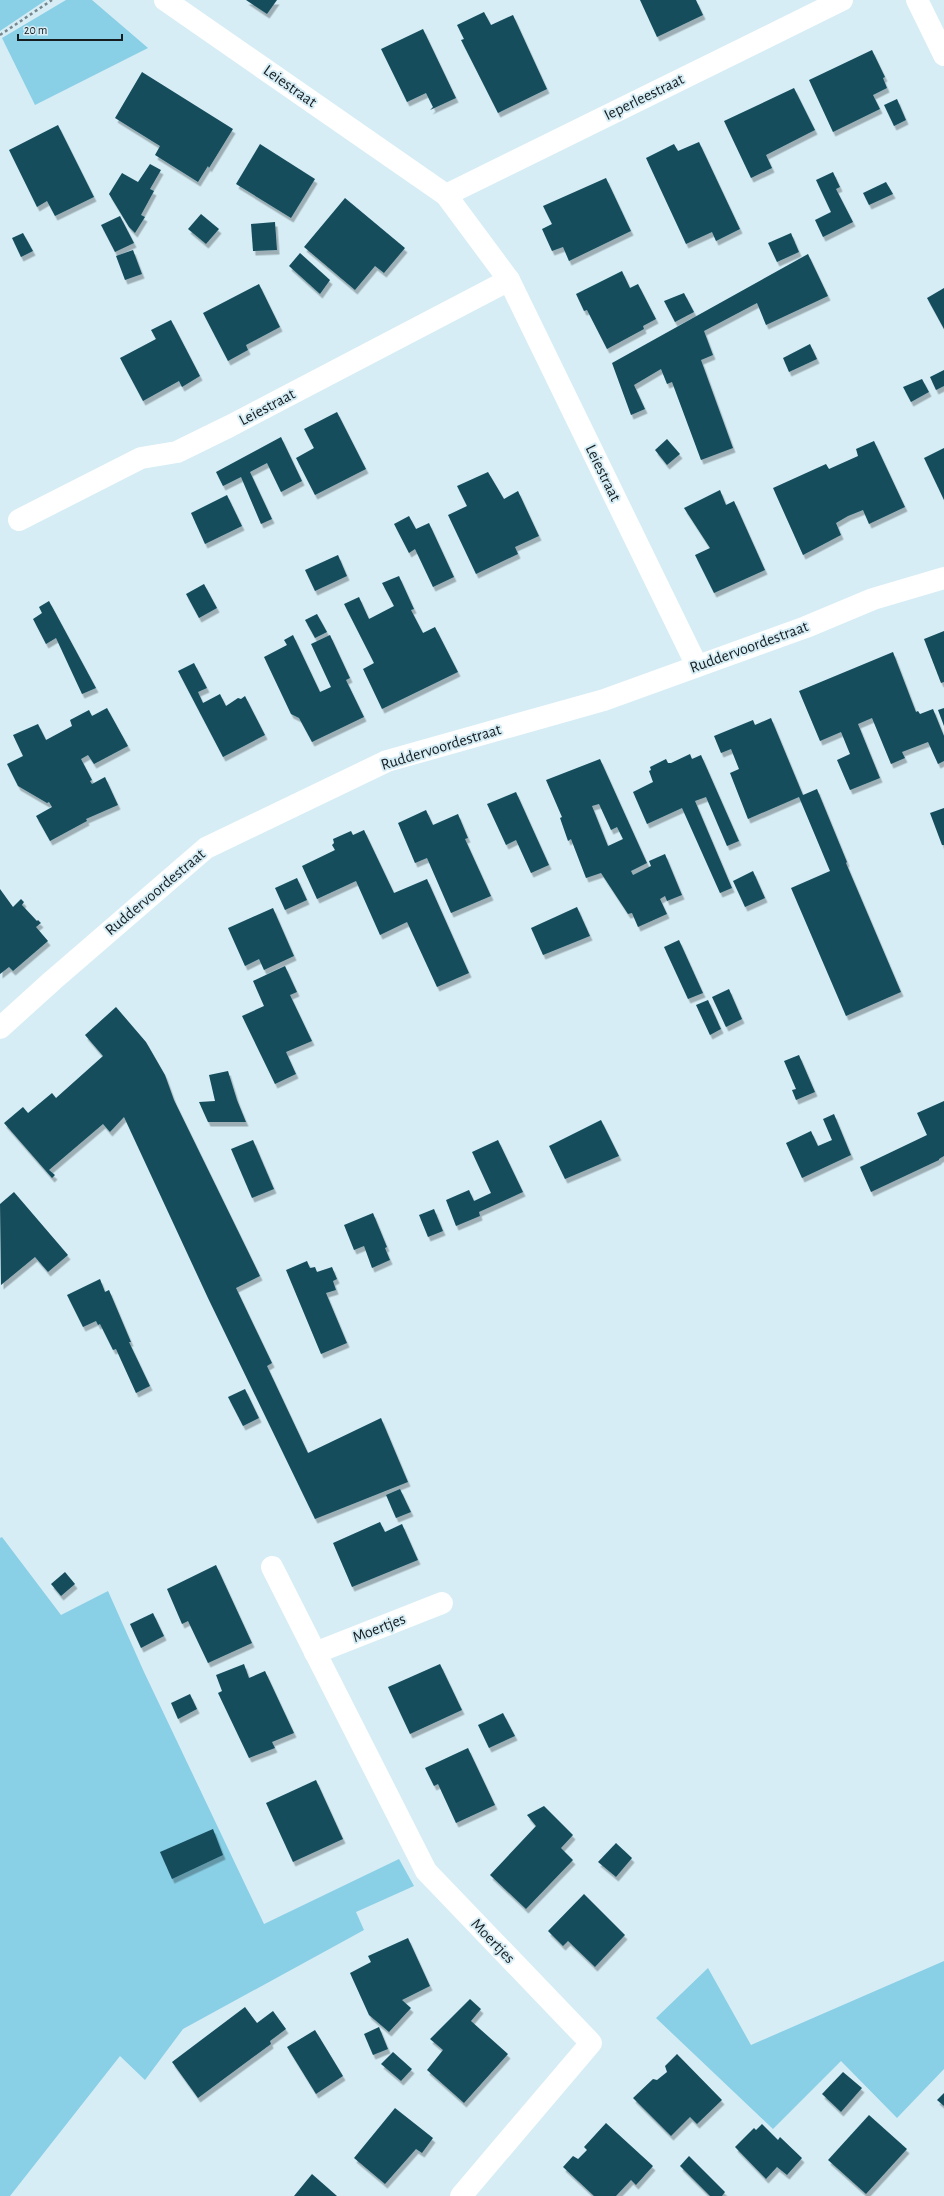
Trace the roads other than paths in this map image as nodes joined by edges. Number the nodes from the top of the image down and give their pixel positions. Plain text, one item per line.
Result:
1 (165, 0) edge
2 (842, 0) edge
3 (917, 0) edge
4 (944, 55) edge
5 (446, 195) junction
6 (509, 280) junction
7 (19, 520) dead end
8 (944, 578) edge
9 (696, 666) junction
10 (0, 1028) edge
11 (272, 1567) dead end
12 (442, 1603) dead end
13 (315, 1653) junction
14 (461, 2196) edge

1 - 5 street, Leiestraat
2 - 5 street, Ieperleestraat
3 - 4 street
5 - 6 street, Leiestraat
6 - 7 street, Leiestraat
6 - 9 street, Leiestraat
8 - 9 street, Ruddervoordestraat
9 - 10 street, Ruddervoordestraat
11 - 13 street, Moertjes
12 - 13 street, Moertjes
13 - 14 street, Moertjes

